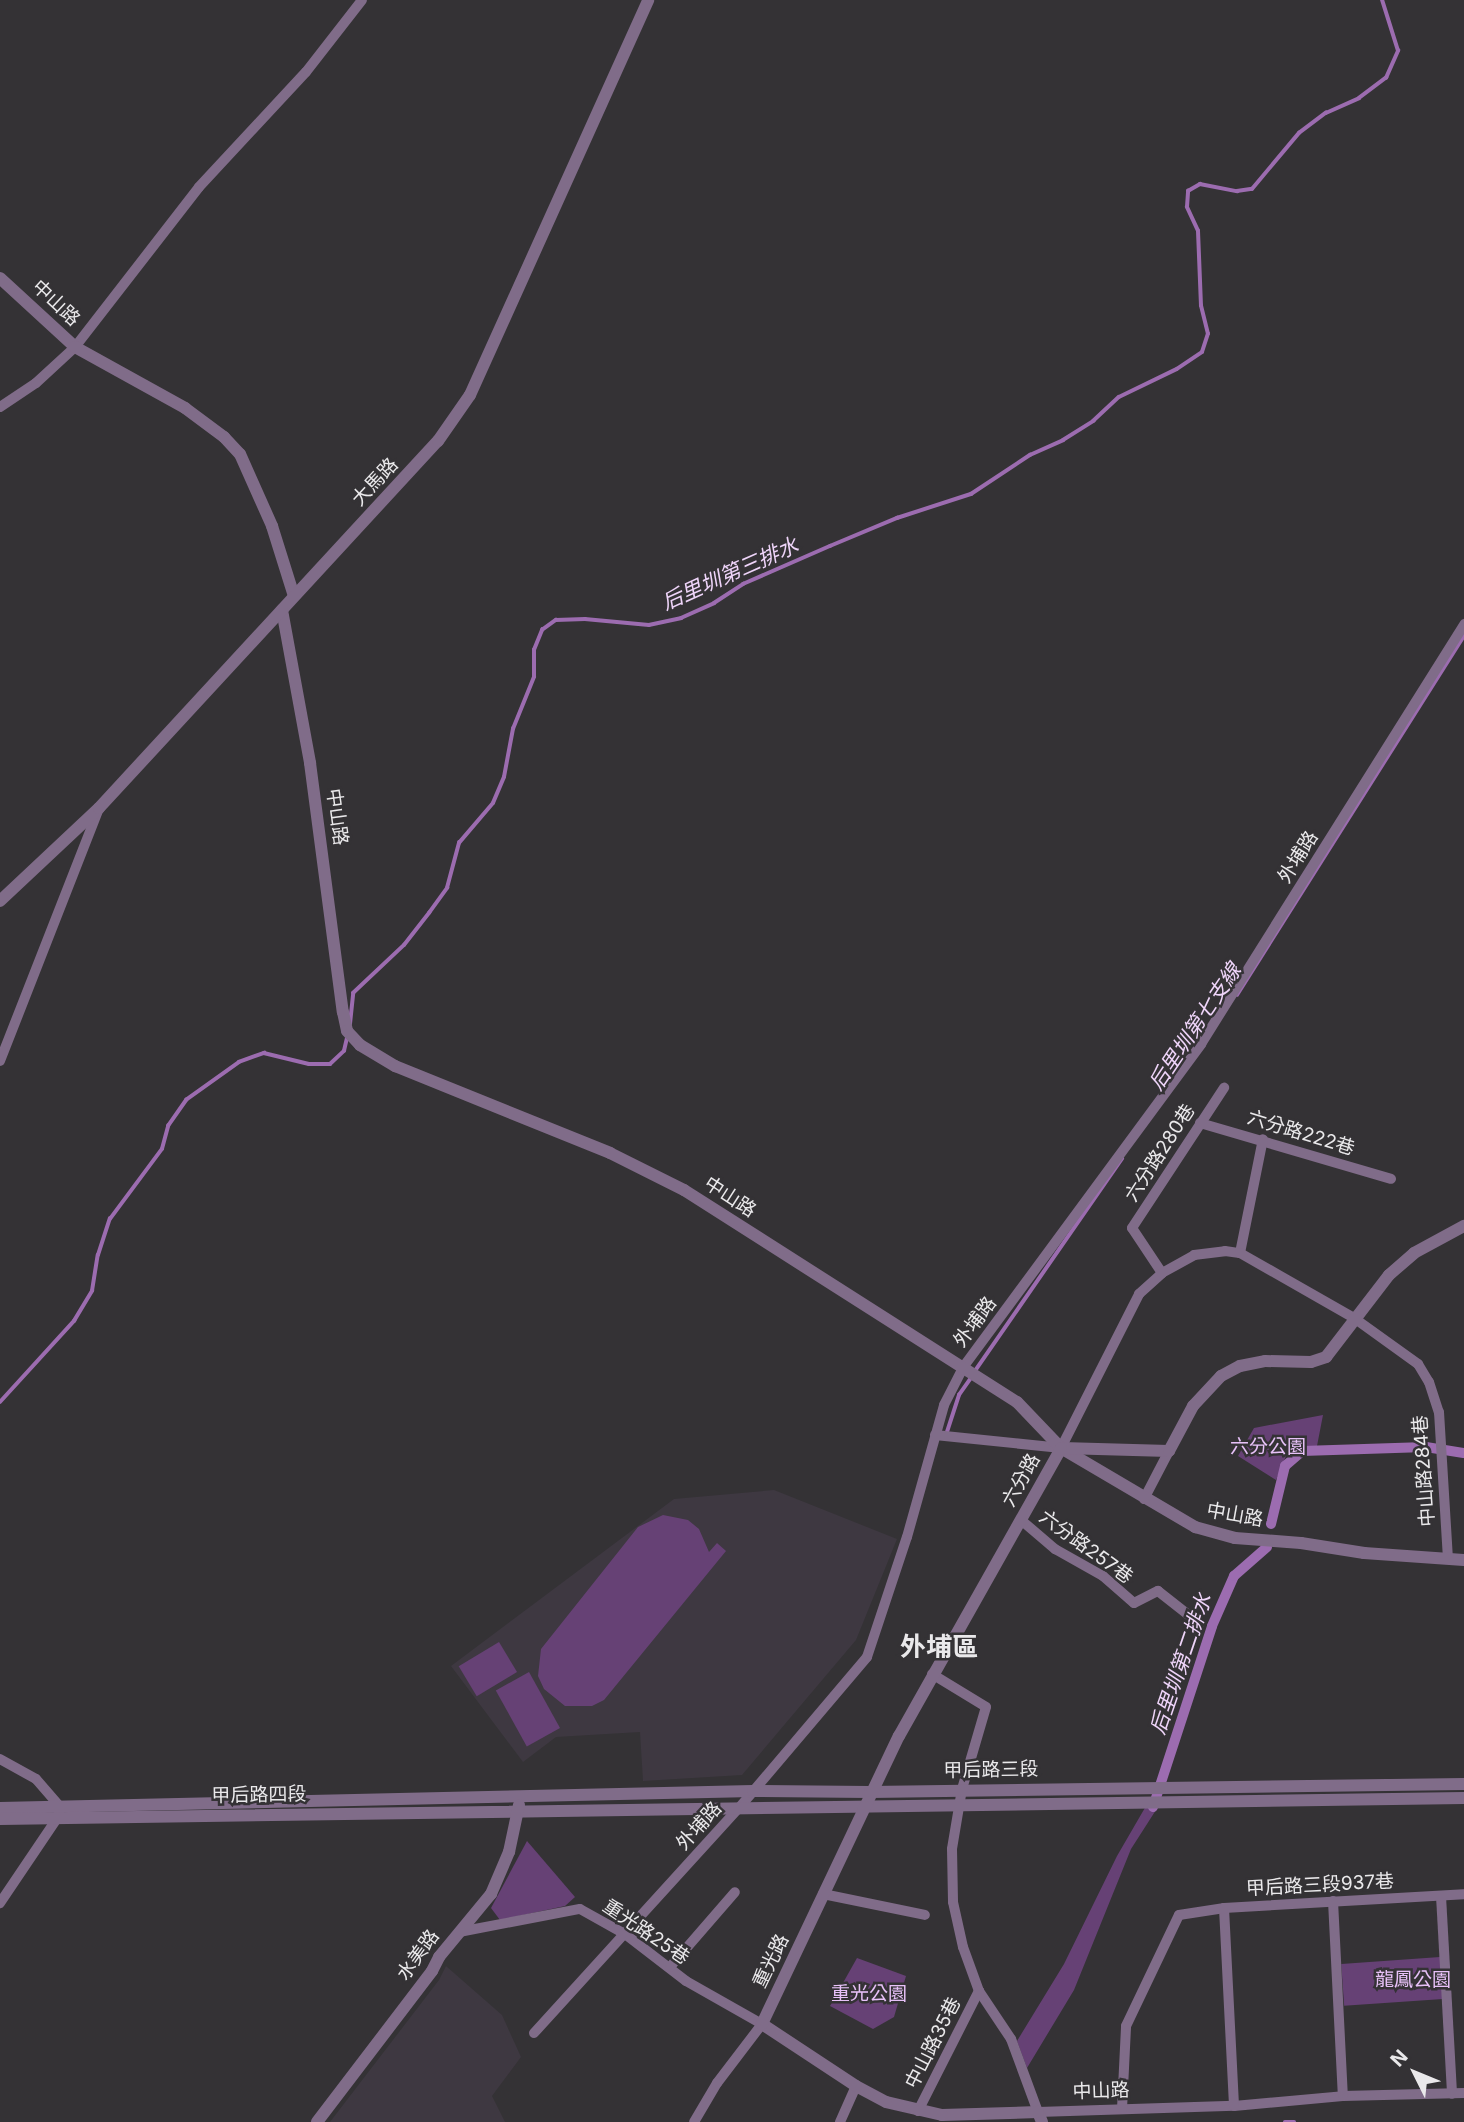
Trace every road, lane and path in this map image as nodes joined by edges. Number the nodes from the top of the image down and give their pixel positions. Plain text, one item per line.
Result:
1 (362, 0) edge
2 (648, 0) edge
3 (0, 278) edge
4 (75, 347) junction
5 (0, 407) edge
6 (294, 596) junction
7 (282, 610) junction
8 (1464, 624) edge
9 (99, 808) junction
10 (0, 901) edge
11 (0, 1061) edge
12 (1224, 1088) dead end
13 (1200, 1123) junction
14 (1263, 1139) junction
15 (1391, 1179) dead end
16 (1464, 1226) edge
17 (1240, 1253) junction
18 (1162, 1273) junction
19 (1354, 1318) junction
20 (964, 1366) junction
21 (935, 1435) junction
22 (1061, 1448) junction
23 (1169, 1451) junction
24 (1144, 1499) junction
25 (1021, 1520) junction
26 (1448, 1558) junction
27 (1464, 1560) edge
28 (1200, 1623) dead end
29 (932, 1674) junction
30 (0, 1759) edge
31 (1464, 1784) edge
32 (962, 1789) junction
33 (753, 1791) junction
34 (870, 1792) junction
35 (1464, 1798) edge
36 (519, 1803) junction
37 (961, 1804) junction
38 (867, 1807) junction
39 (0, 1808) edge
40 (739, 1808) junction
41 (59, 1812) junction
42 (0, 1819) edge
43 (735, 1892) dead end
44 (823, 1894) junction
45 (1464, 1894) edge
46 (1441, 1896) junction
47 (1333, 1902) junction
48 (0, 1903) edge
49 (1224, 1908) junction
50 (925, 1915) dead end
51 (459, 1933) junction
52 (625, 1934) junction
53 (670, 1967) junction
54 (979, 1991) junction
55 (762, 2024) junction
56 (534, 2033) dead end
57 (856, 2086) junction
58 (1464, 2093) edge
59 (1452, 2094) junction
60 (1343, 2096) junction
61 (1234, 2106) junction
62 (1122, 2109) junction
63 (924, 2115) edge
64 (1040, 2117) edge
65 (317, 2122) edge
66 (694, 2122) edge
67 (840, 2122) edge

1 - 4 street
2 - 6 street, 大馬路
3 - 4 street, 中山路
4 - 5 street
4 - 6 street, 中山路
6 - 7 street, 大馬路
7 - 9 street, 大馬路
7 - 20 street, 中山路
8 - 20 street, 外埔路
9 - 10 street, 大馬路
9 - 11 street
12 - 13 street, 六分路280巷
13 - 14 street, 六分路222巷
13 - 18 street, 六分路280巷
14 - 15 street, 六分路222巷
14 - 17 street
16 - 19 street
17 - 18 street
17 - 19 street
18 - 22 street
19 - 23 street
19 - 26 street, 中山路284巷
20 - 21 street, 外埔路
20 - 22 street, 中山路
21 - 22 street
21 - 33 street, 外埔路
22 - 23 street, 六分路
22 - 24 street, 中山路
22 - 25 street, 六分路
23 - 24 street
24 - 26 street, 中山路
25 - 28 street, 六分路257巷
25 - 29 street, 六分路
26 - 27 street, 中山路
29 - 32 street
29 - 34 street, 六分路
30 - 41 street
31 - 32 street, 甲后路三段
32 - 34 street, 甲后路三段
32 - 37 street
33 - 34 street, 甲后路三段
33 - 36 street, 甲后路三段
33 - 40 street, 外埔路
34 - 38 street, 六分路
35 - 37 street, 甲后路三段
36 - 40 street, 甲后路三段
36 - 41 street, 甲后路四段
36 - 51 street, 水美路
37 - 38 street, 甲后路三段
37 - 54 street
38 - 40 street, 甲后路三段
38 - 44 street, 重光路
39 - 41 street, 甲后路四段
40 - 52 street, 外埔路
41 - 42 street, 甲后路四段
41 - 48 street
43 - 53 street
44 - 50 street
44 - 55 street, 重光路
45 - 46 street, 甲后路三段937巷
46 - 47 street, 甲后路三段937巷
46 - 59 street
47 - 49 street, 甲后路三段937巷
47 - 60 street
49 - 61 street
49 - 62 street, 甲后路三段937巷
51 - 52 street, 重光路25巷
51 - 65 street, 水美路
52 - 53 street, 重光路25巷
52 - 56 street, 外埔路
53 - 55 street, 重光路25巷
54 - 63 street, 中山路35巷
54 - 64 street
55 - 57 street, 中山路
55 - 66 street, 重光路
57 - 63 street, 中山路
57 - 67 street
58 - 59 street, 中山路
59 - 60 street, 中山路
60 - 61 street, 中山路
61 - 62 street, 中山路
62 - 64 street, 中山路
63 - 64 street, 中山路

